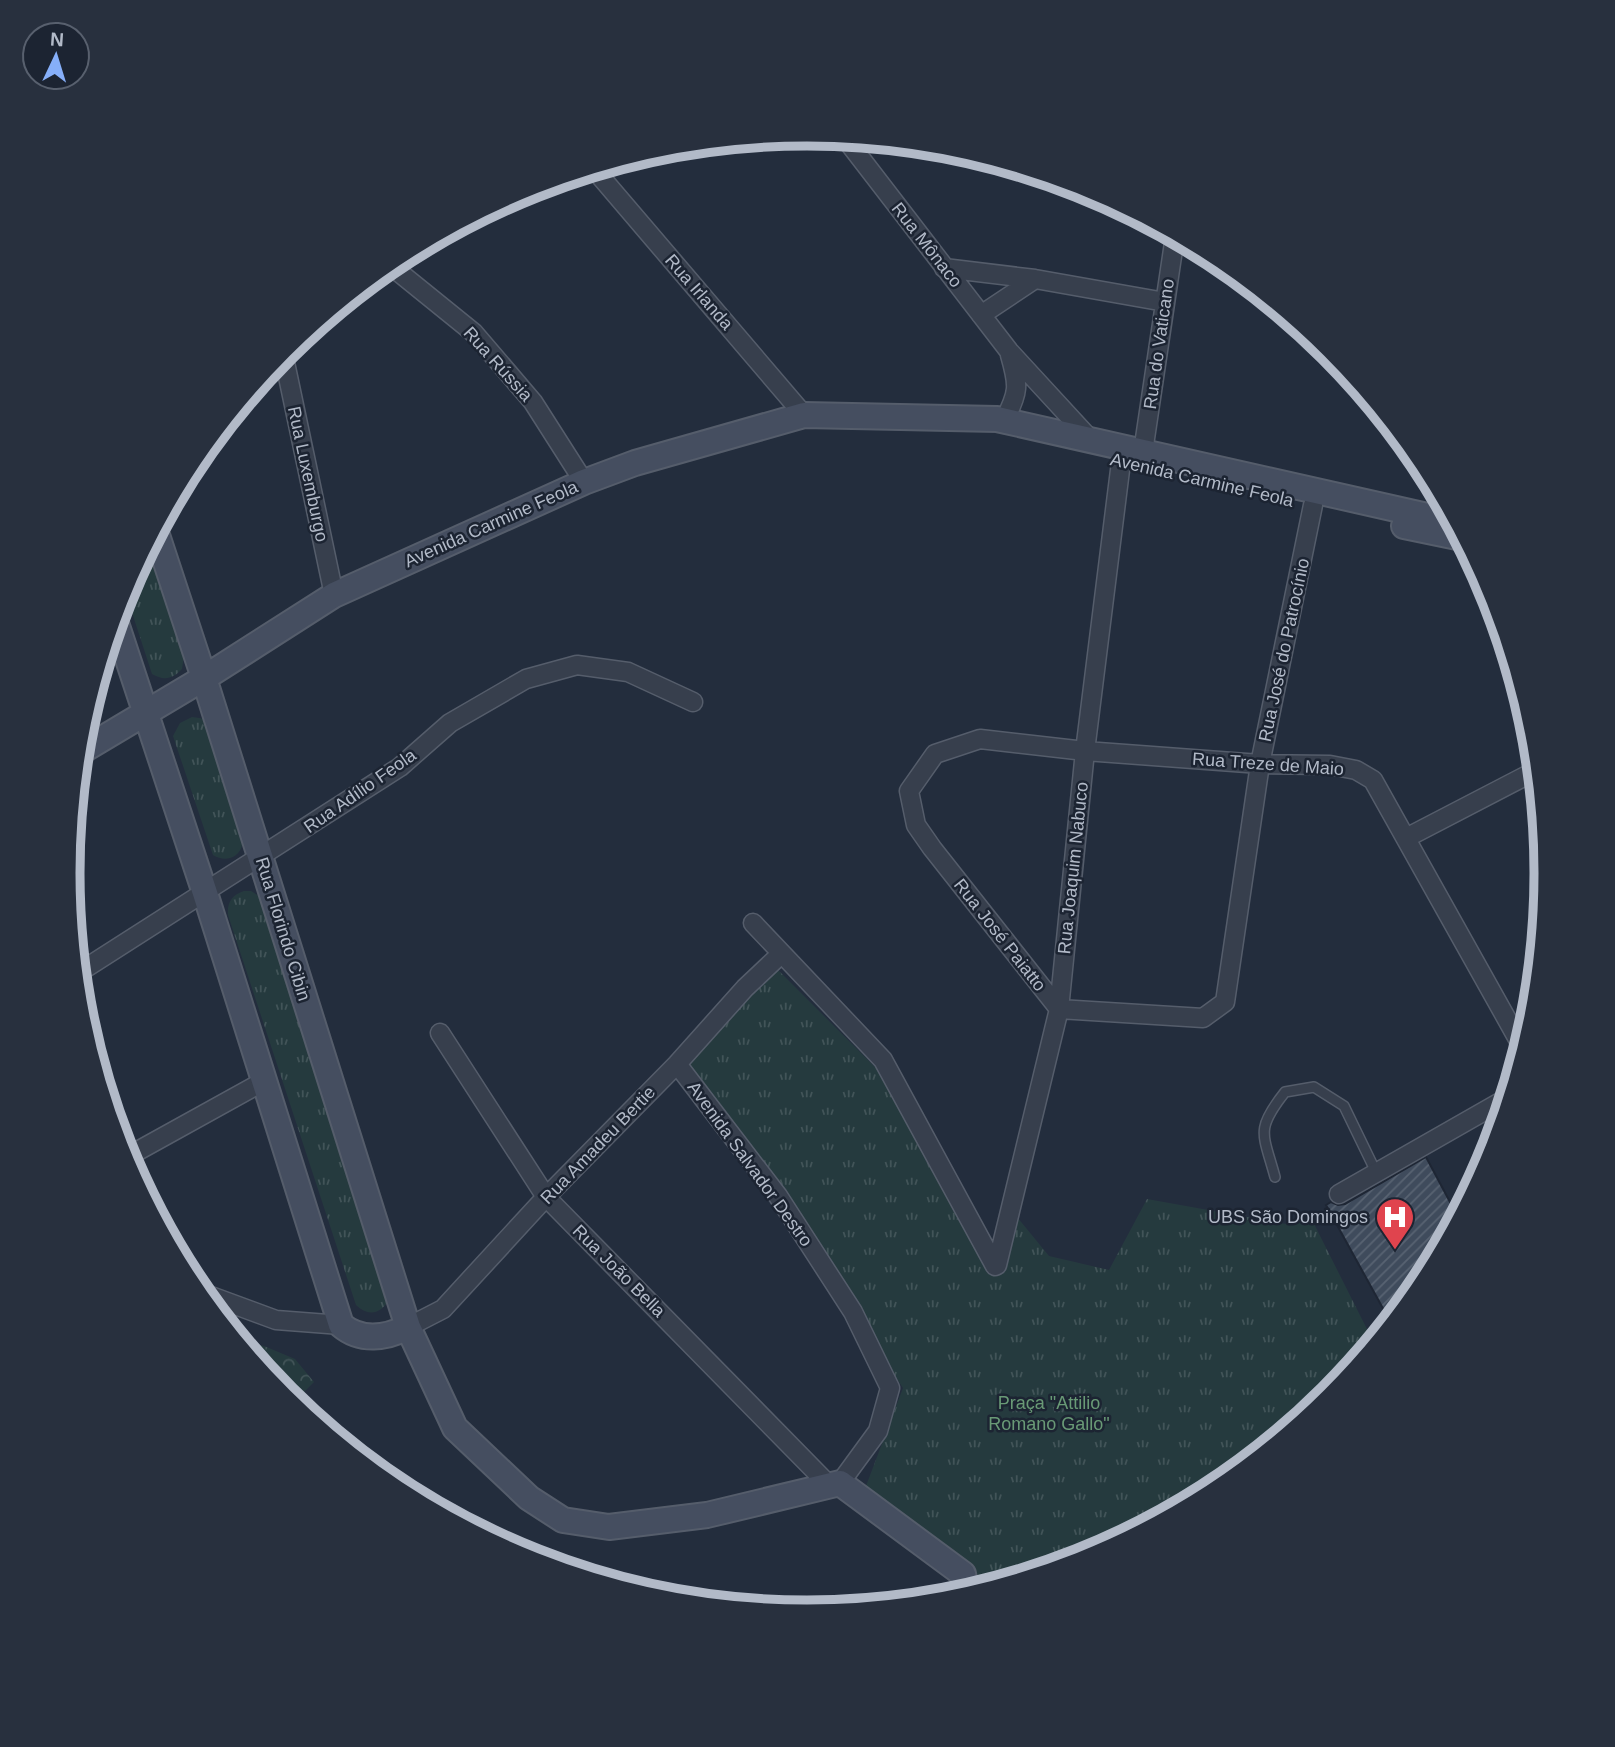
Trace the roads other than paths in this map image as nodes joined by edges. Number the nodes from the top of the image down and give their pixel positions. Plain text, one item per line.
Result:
1 (853, 148) edge
2 (601, 177) edge
3 (1174, 246) edge
4 (944, 268) junction
5 (399, 272) edge
6 (1035, 279) junction
7 (1166, 302) junction
8 (981, 315) junction
9 (1009, 351) junction
10 (286, 367) edge
11 (804, 415) junction
12 (943, 418) junction
13 (1004, 421) junction
14 (1091, 440) junction
15 (1132, 457) junction
16 (584, 482) junction
17 (1313, 505) junction
18 (1438, 515) edge
19 (1451, 536) edge
20 (160, 544) edge
21 (334, 595) junction
22 (121, 636) edge
23 (204, 678) junction
24 (694, 702) dead end
25 (145, 713) junction
26 (980, 739) joint
27 (92, 745) edge
28 (1085, 751) junction
29 (1260, 764) junction
30 (1527, 774) edge
31 (1406, 838) junction
32 (261, 858) junction
33 (205, 893) junction
34 (753, 923) dead end
35 (781, 954) junction
36 (87, 967) edge
37 (1225, 1002) joint
38 (1059, 1009) junction
39 (440, 1033) dead end
40 (1516, 1036) edge
41 (677, 1065) junction
42 (264, 1081) junction
43 (1497, 1104) edge
44 (136, 1152) edge
45 (1376, 1172) junction
46 (1275, 1177) dead end
47 (1339, 1194) dead end
48 (546, 1197) junction
49 (219, 1299) edge
50 (341, 1325) junction
51 (408, 1327) junction
52 (834, 1484) junction
53 (965, 1583) edge

1 - 4 street, Rua Mônaco
2 - 11 street, Rua Irlanda
3 - 7 street, Rua do Vaticano
4 - 6 street
4 - 8 street, Rua Mônaco
5 - 16 street, Rua Rússia
6 - 7 street
6 - 8 street
7 - 15 street, Rua do Vaticano
8 - 9 street, Rua Mônaco
9 - 13 street, Rua Mônaco
9 - 14 street, Rua Mônaco
10 - 21 street, Rua Luxemburgo
11 - 12 main road, Avenida Carmine Feola
11 - 16 main road, Avenida Carmine Feola
12 - 13 main road, Avenida Carmine Feola
12 - 15 main road, Avenida Carmine Feola
13 - 14 main road, Avenida Carmine Feola
14 - 15 main road, Avenida Carmine Feola
15 - 17 main road, Avenida Carmine Feola
15 - 18 main road, Avenida Carmine Feola
15 - 28 street, Rua Joaquim Nabuco
16 - 21 main road, Avenida Carmine Feola
17 - 19 main road, Avenida Carmine Feola
17 - 29 street, Rua José do Patrocínio
20 - 23 main road, Rua Florindo Cibin
21 - 23 main road, Avenida Carmine Feola
22 - 25 main road
23 - 25 main road, Avenida Carmine Feola
23 - 32 main road, Rua Florindo Cibin
24 - 32 street, Rua Adílio Feola
25 - 27 main road, Avenida Carmine Feola
25 - 33 main road
26 - 28 street, Rua Treze de Maio
26 - 38 street, Rua José Paiatto
28 - 29 street, Rua Treze de Maio
28 - 38 street, Rua Joaquim Nabuco
29 - 31 street, Rua Treze de Maio
29 - 37 street, Rua José do Patrocínio
30 - 31 street
31 - 40 street, Rua Treze de Maio
32 - 33 street, Rua Adílio Feola
32 - 51 main road, Rua Florindo Cibin
33 - 36 street, Rua Adílio Feola
33 - 42 main road
34 - 35 street
35 - 38 street, Rua Joaquim Nabuco
35 - 41 street, Rua Amadeu Bertie
37 - 38 street, Rua José Paiatto
39 - 48 street, Rua João Bella
41 - 48 street, Rua Amadeu Bertie
41 - 52 street, Avenida Salvador Destro
42 - 44 street
42 - 50 main road
43 - 45 street
45 - 46 lane
45 - 47 street
48 - 51 street, Rua Amadeu Bertie
48 - 52 street, Rua João Bella
49 - 50 street
50 - 51 main road
51 - 52 main road, Rua Florindo Cibin
52 - 53 main road

